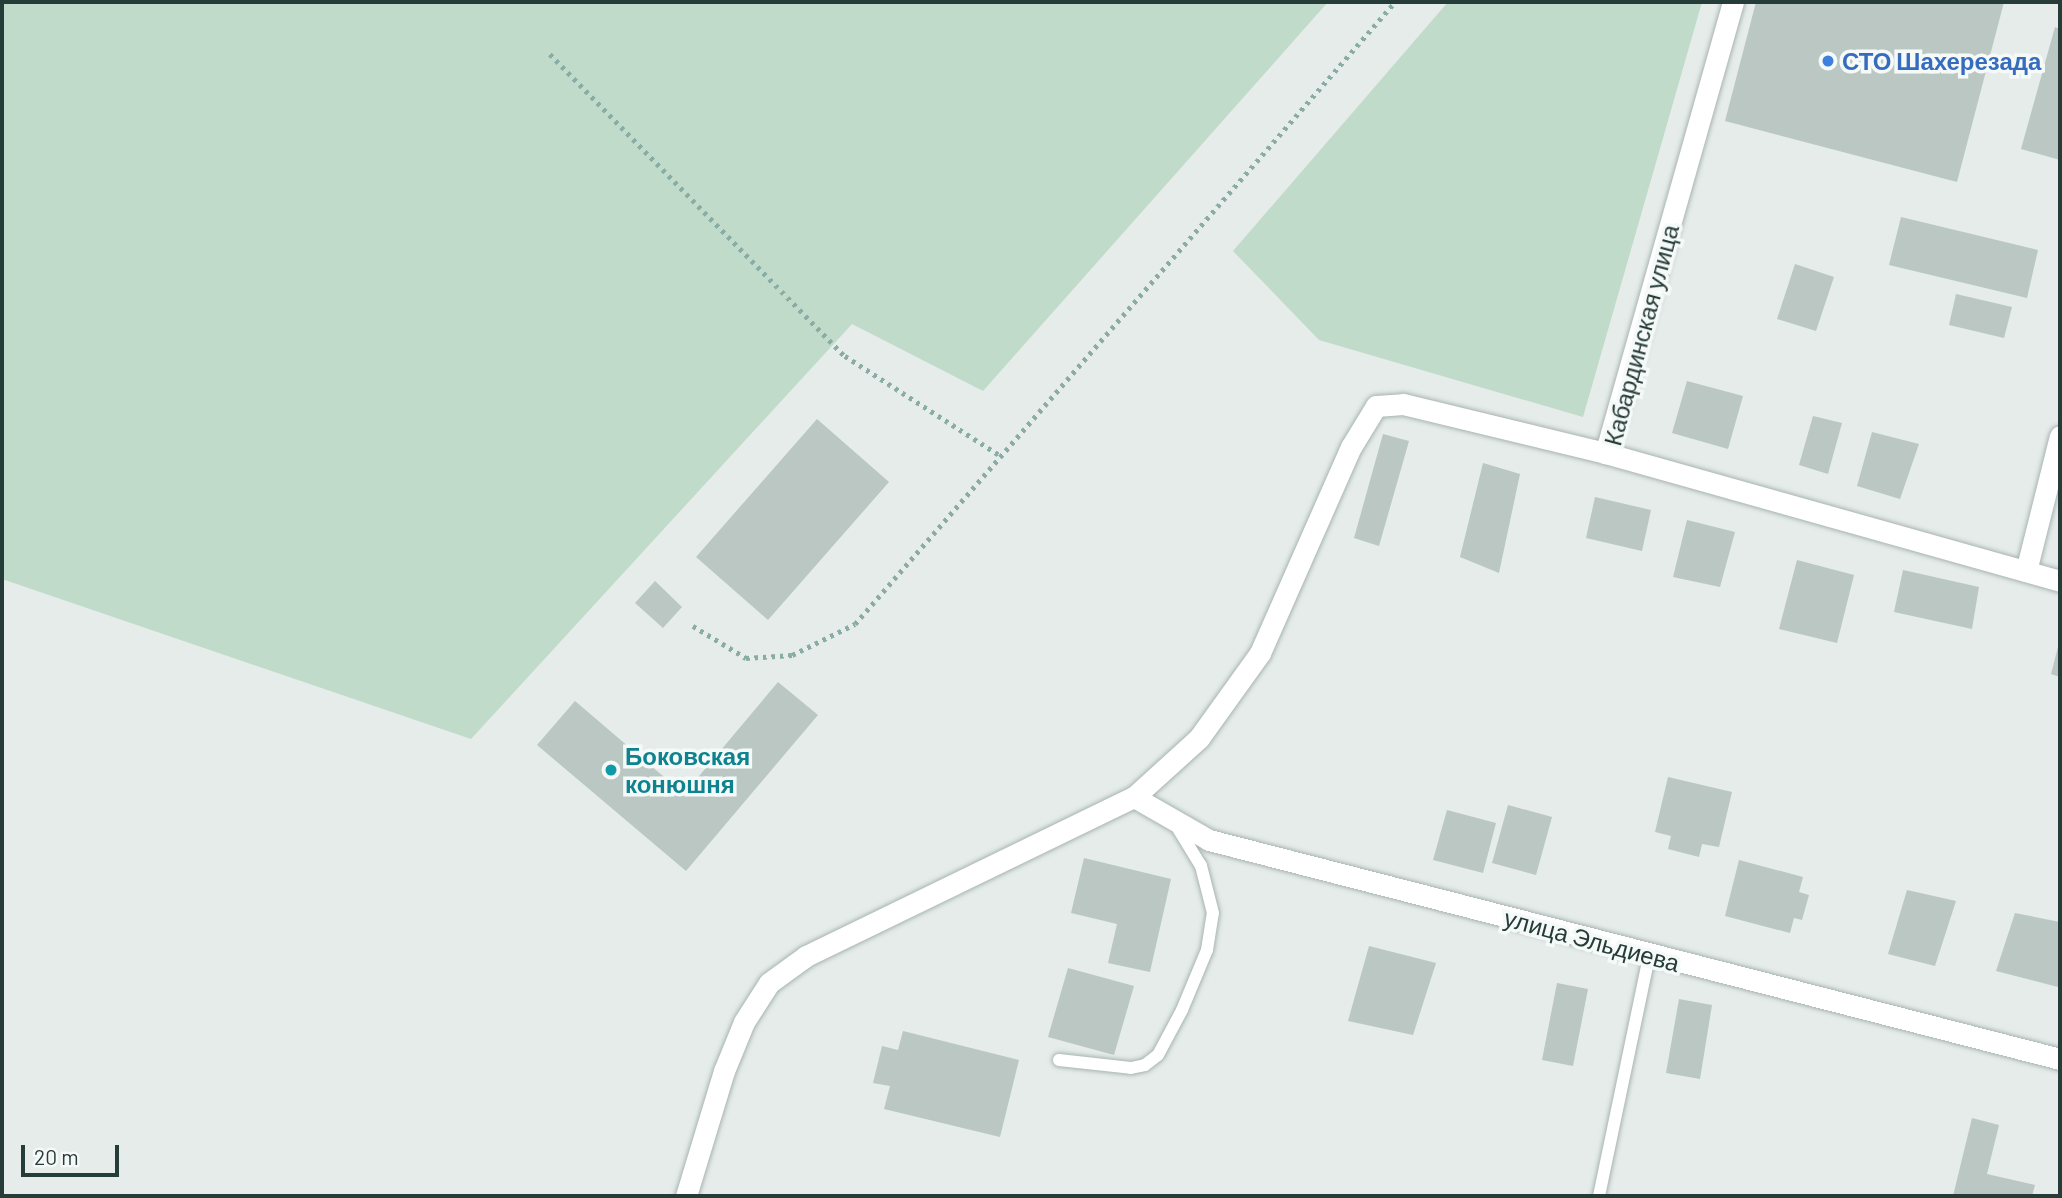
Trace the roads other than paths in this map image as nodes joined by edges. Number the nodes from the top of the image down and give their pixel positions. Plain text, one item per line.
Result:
1 (1733, 2) edge
2 (2060, 436) edge
3 (1605, 453) junction
4 (2026, 571) junction
5 (2060, 580) edge
6 (1134, 797) junction
7 (1173, 822) junction
8 (1649, 956) junction
9 (2060, 1059) edge
10 (1059, 1060) dead end
11 (686, 1196) edge
12 (1599, 1196) edge

1 - 3 street, Кабардинская улица
2 - 4 street
3 - 4 street, Кабардинская улица
3 - 6 street
4 - 5 street, Кабардинская улица
6 - 7 street, улица Эльдиева
6 - 11 street
7 - 8 street, улица Эльдиева
7 - 10 lane
8 - 9 street, улица Эльдиева
8 - 12 lane

